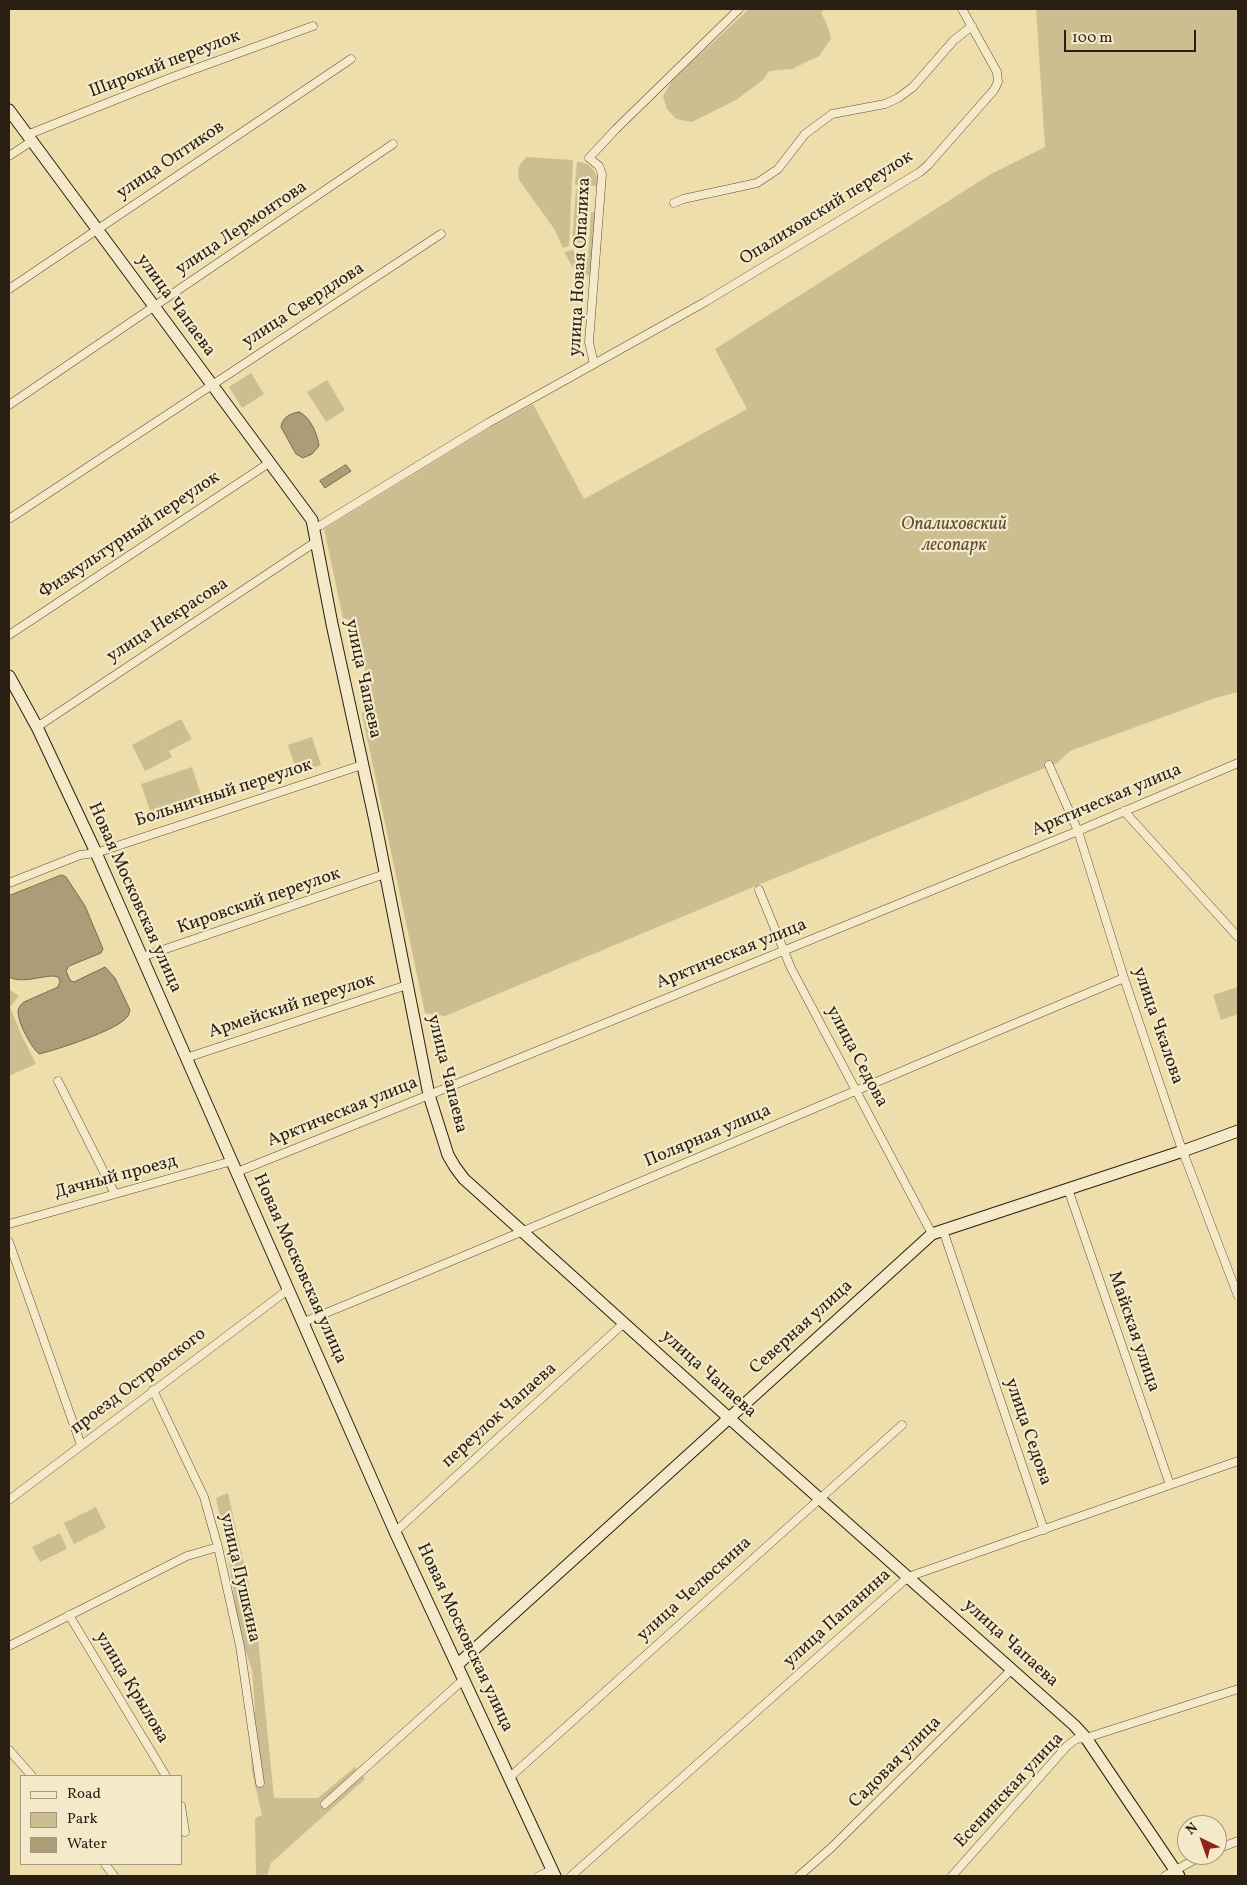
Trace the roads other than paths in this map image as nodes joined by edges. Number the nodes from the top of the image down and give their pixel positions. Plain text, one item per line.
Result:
1 (738, 9) edge
2 (962, 9) edge
3 (313, 26) dead end
4 (972, 26) junction
5 (351, 58) dead end
6 (9, 110) edge
7 (30, 138) junction
8 (393, 144) dead end
9 (9, 156) edge
10 (674, 203) dead end
11 (96, 229) junction
12 (442, 234) dead end
13 (9, 289) edge
14 (154, 308) junction
15 (594, 364) junction
16 (212, 385) junction
17 (9, 405) edge
18 (269, 463) junction
19 (9, 519) edge
20 (315, 527) junction
21 (317, 541) junction
22 (9, 635) edge
23 (9, 676) edge
24 (37, 727) junction
25 (1238, 763) edge
26 (362, 765) junction
27 (1049, 765) dead end
28 (1124, 811) junction
29 (1078, 831) junction
30 (96, 853) junction
31 (385, 874) junction
32 (9, 884) edge
33 (759, 890) dead end
34 (1238, 938) edge
35 (784, 950) junction
36 (142, 958) junction
37 (1124, 978) junction
38 (407, 985) junction
39 (186, 1058) junction
40 (58, 1081) dead end
41 (856, 1090) junction
42 (429, 1095) junction
43 (1238, 1131) edge
44 (1183, 1151) junction
45 (234, 1167) junction
46 (1068, 1189) junction
47 (116, 1194) junction
48 (9, 1224) edge
49 (523, 1232) junction
50 (937, 1232) junction
51 (9, 1242) edge
52 (289, 1289) junction
53 (1238, 1296) edge
54 (304, 1322) junction
55 (624, 1323) junction
56 (153, 1390) junction
57 (729, 1418) junction
58 (902, 1425) dead end
59 (81, 1445) junction
60 (1238, 1461) edge
61 (1170, 1485) junction
62 (820, 1498) junction
63 (9, 1500) edge
64 (1044, 1530) junction
65 (395, 1532) junction
66 (218, 1547) junction
67 (908, 1577) junction
68 (70, 1615) junction
69 (9, 1646) edge
70 (457, 1665) junction
71 (1012, 1669) junction
72 (464, 1680) junction
73 (1238, 1689) edge
74 (1086, 1738) junction
75 (9, 1750) edge
76 (31, 1775) edge
77 (165, 1775) edge
78 (509, 1778) junction
79 (260, 1783) dead end
80 (325, 1804) dead end
81 (182, 1812) edge
82 (185, 1832) dead end
83 (106, 1865) edge
84 (1187, 1865) edge
85 (553, 1873) edge
86 (1173, 1874) edge
87 (114, 1876) edge
88 (539, 1876) edge
89 (570, 1876) edge
90 (799, 1876) edge
91 (952, 1876) edge

1 - 15 street, улица Новая Опалиха
2 - 4 street, Опалиховский переулок
3 - 7 street, Широкий переулок
4 - 10 street
4 - 15 street, Опалиховский переулок
5 - 11 street, улица Оптиков
6 - 7 street, улица Чапаева
7 - 9 street, Широкий переулок
7 - 11 street, улица Чапаева
8 - 14 street, улица Лермонтова
11 - 13 street, улица Оптиков
11 - 14 street, улица Чапаева
12 - 16 street, улица Свердлова
14 - 16 street, улица Чапаева
14 - 17 street, улица Лермонтова
15 - 20 street, улица Новая Опалиха
16 - 18 street, улица Чапаева
16 - 19 street, улица Свердлова
18 - 20 street, улица Чапаева
18 - 22 street, Физкультурный переулок
20 - 21 street, улица Чапаева
21 - 24 street, улица Некрасова
21 - 26 street, улица Чапаева
23 - 24 street, Новая Московская улица
24 - 30 street, Новая Московская улица
25 - 28 street, Арктическая улица
26 - 30 street, Больничный переулок
26 - 31 street, улица Чапаева
27 - 29 street, улица Чкалова
28 - 29 street, Арктическая улица
28 - 34 street
29 - 35 street, Арктическая улица
29 - 37 street, улица Чкалова
30 - 32 street, Больничный переулок
30 - 36 street, Новая Московская улица
31 - 36 street, Кировский переулок
31 - 38 street, улица Чапаева
33 - 35 street, улица Седова
35 - 41 street, улица Седова
35 - 42 street, Арктическая улица
36 - 39 street, Новая Московская улица
37 - 41 street, Полярная улица
37 - 44 street, улица Чкалова
38 - 39 street, Армейский переулок
38 - 42 street, улица Чапаева
39 - 45 street, Новая Московская улица
40 - 47 street
41 - 49 street, Полярная улица
41 - 50 street, улица Седова
42 - 45 street, Арктическая улица
42 - 49 street, улица Чапаева
43 - 44 street, Северная улица
44 - 46 street, Северная улица
44 - 53 street, улица Чкалова
45 - 47 street, Дачный проезд
45 - 52 street, Новая Московская улица
46 - 50 street, Северная улица
46 - 61 street, Майская улица
47 - 48 street, Дачный проезд
49 - 54 street, Полярная улица
49 - 55 street, улица Чапаева
50 - 57 street, Северная улица
50 - 64 street, улица Седова
51 - 59 street
52 - 54 street, Новая Московская улица
52 - 56 street, проезд Островского
54 - 65 street, Новая Московская улица
55 - 57 street, улица Чапаева
55 - 65 street, переулок Чапаева
56 - 59 street, проезд Островского
56 - 66 street, улица Пушкина
57 - 62 street, улица Чапаева
57 - 70 street, Северная улица
58 - 62 street, улица Челюскина
59 - 63 street, проезд Островского
60 - 61 street, улица Папанина
61 - 64 street, улица Папанина
62 - 67 street, улица Чапаева
62 - 78 street, улица Челюскина
64 - 67 street, улица Папанина
65 - 70 street, Новая Московская улица
66 - 68 street
66 - 79 street, улица Пушкина
67 - 71 street, улица Чапаева
67 - 89 street, улица Папанина
68 - 69 street
68 - 77 street, улица Крылова
70 - 72 street, Новая Московская улица
71 - 74 street, улица Чапаева
71 - 90 street, Садовая улица
72 - 78 street, Новая Московская улица
72 - 80 street
73 - 74 street, Есенинская улица
74 - 86 street, улица Чапаева
74 - 91 street, Есенинская улица
75 - 76 street
78 - 85 street, Новая Московская улица
81 - 82 street
83 - 87 street
84 - 86 street
85 - 88 street

